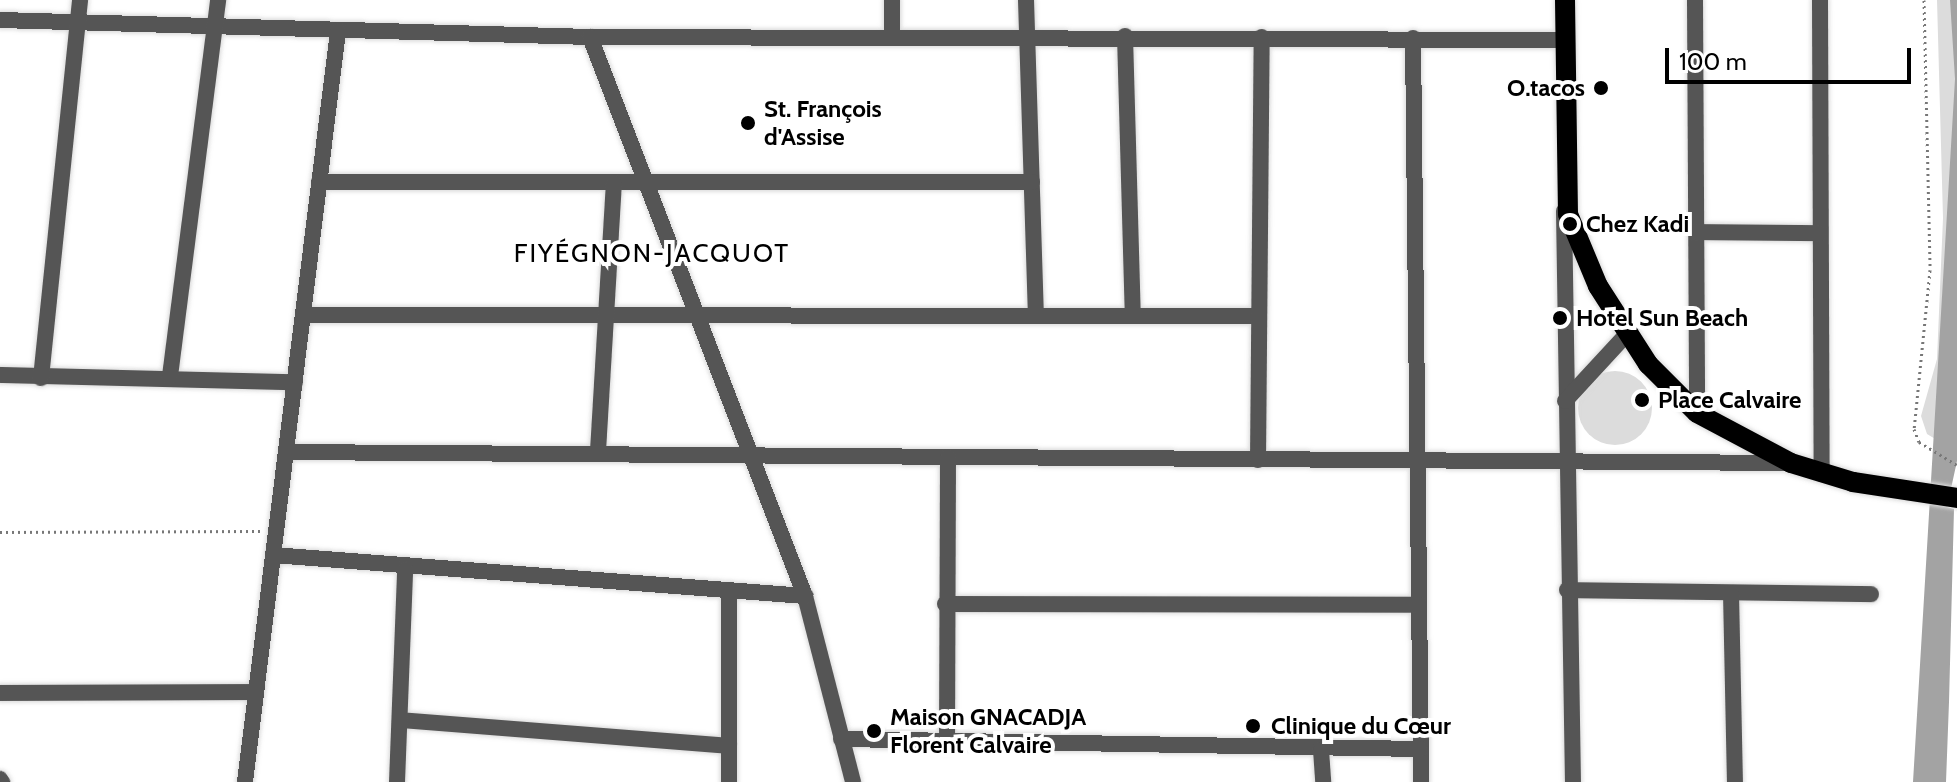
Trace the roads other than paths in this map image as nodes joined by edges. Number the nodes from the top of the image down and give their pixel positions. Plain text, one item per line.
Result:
1 (80, 0) edge
2 (218, 0) edge
3 (892, 0) edge
4 (1026, 0) edge
5 (1565, 0) edge
6 (1695, 0) edge
7 (1820, 0) edge
8 (78, 19) junction
9 (0, 20) edge
10 (214, 25) junction
11 (338, 31) junction
12 (1027, 35) junction
13 (892, 36) junction
14 (1125, 36) junction
15 (590, 37) junction
16 (1262, 37) junction
17 (1413, 38) junction
18 (1565, 40) junction
19 (1565, 178) junction
20 (319, 182) junction
21 (1032, 182) junction
22 (614, 183) junction
23 (649, 183) junction
24 (1696, 232) junction
25 (1819, 233) junction
26 (303, 315) junction
27 (605, 316) junction
28 (698, 316) junction
29 (1036, 316) junction
30 (1133, 316) junction
31 (1259, 316) junction
32 (1626, 335) junction
33 (0, 375) edge
34 (170, 376) junction
35 (41, 378) junction
36 (295, 382) junction
37 (1565, 401) junction
38 (1697, 413) junction
39 (598, 451) junction
40 (286, 452) junction
41 (948, 457) junction
42 (750, 458) junction
43 (1258, 460) junction
44 (1415, 460) junction
45 (1566, 461) junction
46 (1791, 463) junction
47 (1822, 474) junction
48 (1957, 498) edge
49 (273, 555) junction
50 (405, 569) junction
51 (1567, 590) junction
52 (729, 592) junction
53 (1731, 593) junction
54 (1871, 594) dead end
55 (805, 596) junction
56 (945, 604) junction
57 (1418, 605) junction
58 (256, 692) junction
59 (0, 693) edge
60 (400, 720) junction
61 (841, 739) junction
62 (947, 745) junction
63 (729, 746) junction
64 (1420, 749) junction
65 (1321, 750) junction
66 (245, 782) edge
67 (397, 782) edge
68 (729, 782) edge
69 (853, 782) edge
70 (1323, 782) edge
71 (1421, 782) edge
72 (1573, 782) edge
73 (1735, 782) edge

1 - 8 street
2 - 10 street
3 - 13 street
4 - 12 street
5 - 18 main road
6 - 24 street
7 - 25 street
8 - 9 street
8 - 10 street
8 - 35 street
10 - 11 street
10 - 34 street
11 - 15 street
11 - 20 street
12 - 13 street
12 - 14 street
12 - 21 street
13 - 15 street
14 - 16 street
14 - 30 street
15 - 23 street
16 - 17 street
16 - 31 street
17 - 18 street
17 - 44 street
18 - 19 main road
19 - 32 main road
19 - 37 street
20 - 22 street
20 - 26 street
21 - 23 street
21 - 29 street
22 - 23 street
22 - 27 street
23 - 28 street
24 - 25 street
24 - 38 street
25 - 47 street
26 - 27 street
26 - 36 street
27 - 28 street
27 - 39 street
28 - 29 street
28 - 42 street
29 - 30 street
30 - 31 street
31 - 43 street
32 - 37 street
32 - 38 main road
33 - 35 street
34 - 35 street
34 - 36 street
36 - 40 street
37 - 45 street
38 - 46 main road
39 - 40 street
39 - 42 street
40 - 49 street
41 - 42 street
41 - 43 street
41 - 56 street
42 - 55 street
43 - 44 street
44 - 45 street
44 - 57 street
45 - 46 street
45 - 51 street
46 - 47 main road
47 - 48 main road
49 - 50 street
49 - 58 street
50 - 52 street
50 - 60 street
51 - 53 street
51 - 72 street
52 - 55 street
52 - 63 street
53 - 54 street
53 - 73 street
55 - 61 street
56 - 57 street
56 - 62 street
57 - 64 street
58 - 59 street
58 - 66 street
60 - 63 street
60 - 67 street
61 - 62 street
61 - 69 street
62 - 65 street
63 - 68 street
64 - 65 street
64 - 71 street
65 - 70 street

